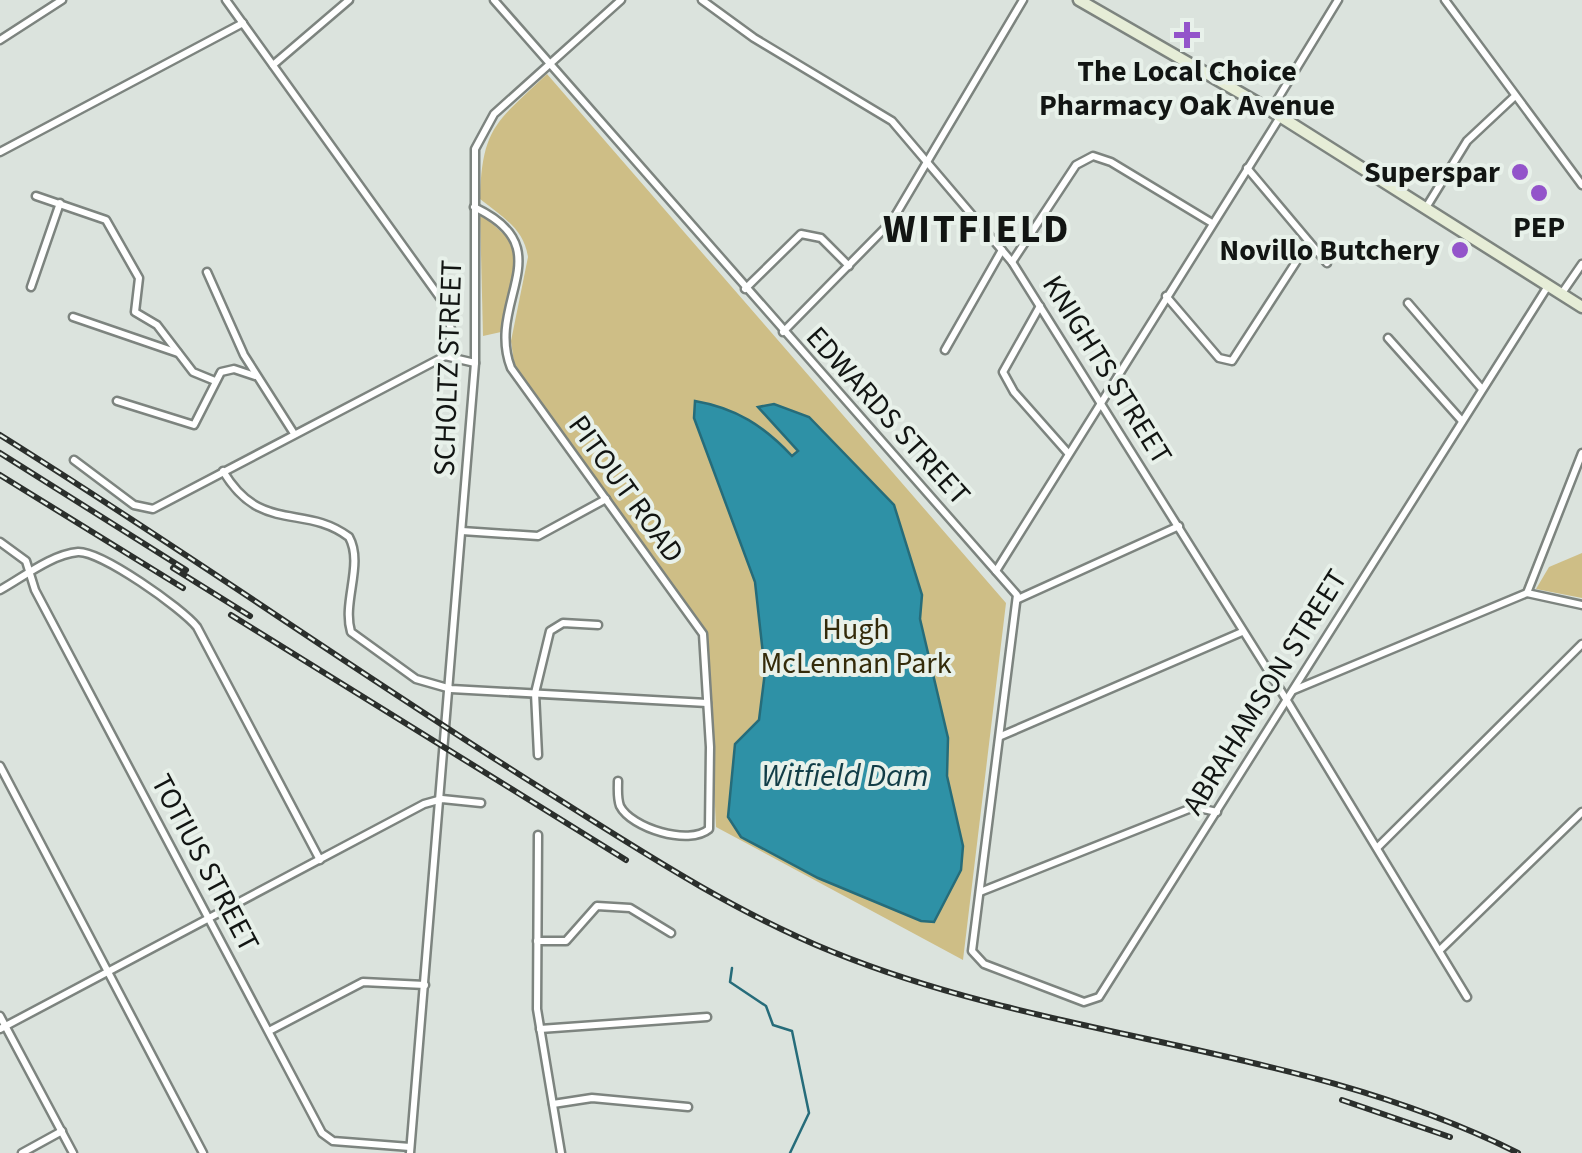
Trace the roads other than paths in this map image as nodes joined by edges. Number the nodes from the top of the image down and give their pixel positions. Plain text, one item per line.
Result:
1 (62, 0) edge
2 (226, 0) edge
3 (348, 0) edge
4 (494, 0) edge
5 (620, 0) edge
6 (702, 0) edge
7 (1022, 0) edge
8 (1078, 0) edge
9 (1338, 0) edge
10 (1445, 0) edge
11 (243, 23) junction
12 (0, 40) edge
13 (548, 63) junction
14 (273, 65) junction
15 (1514, 98) junction
16 (1275, 114) junction
17 (0, 152) edge
18 (927, 164) junction
19 (1247, 168) junction
20 (1582, 185) edge
21 (36, 196) dead end
22 (60, 203) junction
23 (1427, 206) junction
24 (474, 207) junction
25 (1212, 224) junction
26 (1309, 242) junction
27 (1002, 250) junction
28 (1012, 262) junction
29 (1328, 263) dead end
30 (1582, 264) edge
31 (849, 266) junction
32 (207, 272) dead end
33 (1548, 286) junction
34 (31, 287) dead end
35 (744, 289) junction
36 (1562, 294) junction
37 (1166, 296) junction
38 (1408, 303) dead end
39 (1040, 306) junction
40 (1582, 307) edge
41 (73, 317) dead end
42 (784, 332) junction
43 (1388, 338) dead end
44 (945, 350) dead end
45 (179, 354) junction
46 (444, 356) junction
47 (476, 363) junction
48 (256, 376) junction
49 (215, 382) junction
50 (1482, 389) junction
51 (118, 401) dead end
52 (1100, 401) junction
53 (1462, 421) junction
54 (293, 432) junction
55 (1068, 453) junction
56 (1582, 454) edge
57 (74, 460) dead end
58 (223, 471) junction
59 (606, 499) junction
60 (1179, 526) junction
61 (462, 531) junction
62 (0, 542) edge
63 (996, 572) junction
64 (30, 574) junction
65 (0, 590) edge
66 (1528, 593) junction
67 (1018, 599) junction
68 (1582, 606) edge
69 (598, 625) dead end
70 (1242, 632) junction
71 (1582, 644) edge
72 (451, 689) junction
73 (535, 693) junction
74 (1289, 695) junction
75 (707, 702) junction
76 (1000, 736) junction
77 (538, 755) dead end
78 (0, 766) edge
79 (618, 781) dead end
80 (442, 799) junction
81 (481, 803) dead end
82 (1217, 812) junction
83 (1582, 812) edge
84 (538, 835) dead end
85 (1378, 847) junction
86 (320, 860) junction
87 (980, 892) junction
88 (208, 920) junction
89 (671, 933) dead end
90 (537, 941) junction
91 (1440, 950) junction
92 (108, 973) junction
93 (425, 985) junction
94 (1467, 997) dead end
95 (0, 1016) edge
96 (707, 1017) dead end
97 (3, 1028) edge
98 (540, 1029) junction
99 (268, 1031) junction
100 (553, 1104) junction
101 (688, 1107) dead end
102 (62, 1131) junction
103 (410, 1150) edge
104 (22, 1153) edge
105 (73, 1153) edge
106 (203, 1153) edge
107 (561, 1153) edge

1 - 12 street
2 - 11 street
3 - 14 street
4 - 13 street, EDWARDS STREET
5 - 13 street, SCHOLTZ STREET
6 - 18 street, KNIGHTS STREET
7 - 18 street
8 - 16 street
9 - 16 street
10 - 15 street
11 - 14 street
11 - 17 street
13 - 24 street, SCHOLTZ STREET
13 - 35 street, EDWARDS STREET
14 - 46 street
15 - 20 street
15 - 23 street
16 - 19 street
16 - 23 street
18 - 27 street, KNIGHTS STREET
18 - 31 street
19 - 25 street
19 - 26 street
21 - 22 street
22 - 34 street
22 - 45 street
23 - 33 street
24 - 47 street, SCHOLTZ STREET
24 - 59 street, PITOUT ROAD
25 - 28 street
25 - 37 street
26 - 29 street
26 - 37 street
27 - 28 street, KNIGHTS STREET
27 - 44 street
28 - 39 street, KNIGHTS STREET
30 - 36 street
31 - 35 street
31 - 42 street
32 - 48 street
33 - 36 street
33 - 50 street, ABRAHAMSON STREET
35 - 42 street, EDWARDS STREET
36 - 40 street
37 - 52 street
38 - 50 street
39 - 52 street, KNIGHTS STREET
39 - 55 street
41 - 45 street
42 - 63 street, EDWARDS STREET
43 - 53 street
45 - 49 street
46 - 47 street
46 - 54 street
47 - 61 street, SCHOLTZ STREET
48 - 49 street
48 - 54 street
49 - 51 street
50 - 53 street, ABRAHAMSON STREET
52 - 55 street
52 - 60 street, KNIGHTS STREET
53 - 74 street, ABRAHAMSON STREET
54 - 58 street
55 - 63 street
56 - 66 street
57 - 58 street
58 - 72 street
59 - 61 street
59 - 75 street, PITOUT ROAD
60 - 67 street
60 - 70 street, KNIGHTS STREET
61 - 72 street, SCHOLTZ STREET
62 - 64 street, TOTIUS STREET
63 - 67 street, EDWARDS STREET
64 - 65 street
64 - 86 street
64 - 88 street, TOTIUS STREET
66 - 68 street
66 - 74 street
67 - 76 street
69 - 73 street
70 - 74 street, KNIGHTS STREET
70 - 76 street
71 - 85 street
72 - 73 street
72 - 80 street, SCHOLTZ STREET
73 - 75 street
73 - 77 street
74 - 82 street, ABRAHAMSON STREET
74 - 85 street, KNIGHTS STREET
75 - 79 street, PITOUT ROAD
76 - 87 street
78 - 92 street
80 - 81 street
80 - 86 street
80 - 93 street, SCHOLTZ STREET
82 - 87 street
82 - 87 street, ABRAHAMSON STREET
83 - 91 street
84 - 90 street
85 - 91 street, KNIGHTS STREET
86 - 88 street
88 - 92 street
88 - 99 street, TOTIUS STREET
89 - 90 street
90 - 98 street
91 - 94 street, KNIGHTS STREET
92 - 97 street
92 - 106 street
93 - 99 street
93 - 103 street, SCHOLTZ STREET
95 - 97 street
96 - 98 street
97 - 102 street
98 - 100 street
99 - 103 street, TOTIUS STREET
100 - 101 street
100 - 107 street
102 - 104 street
102 - 105 street

